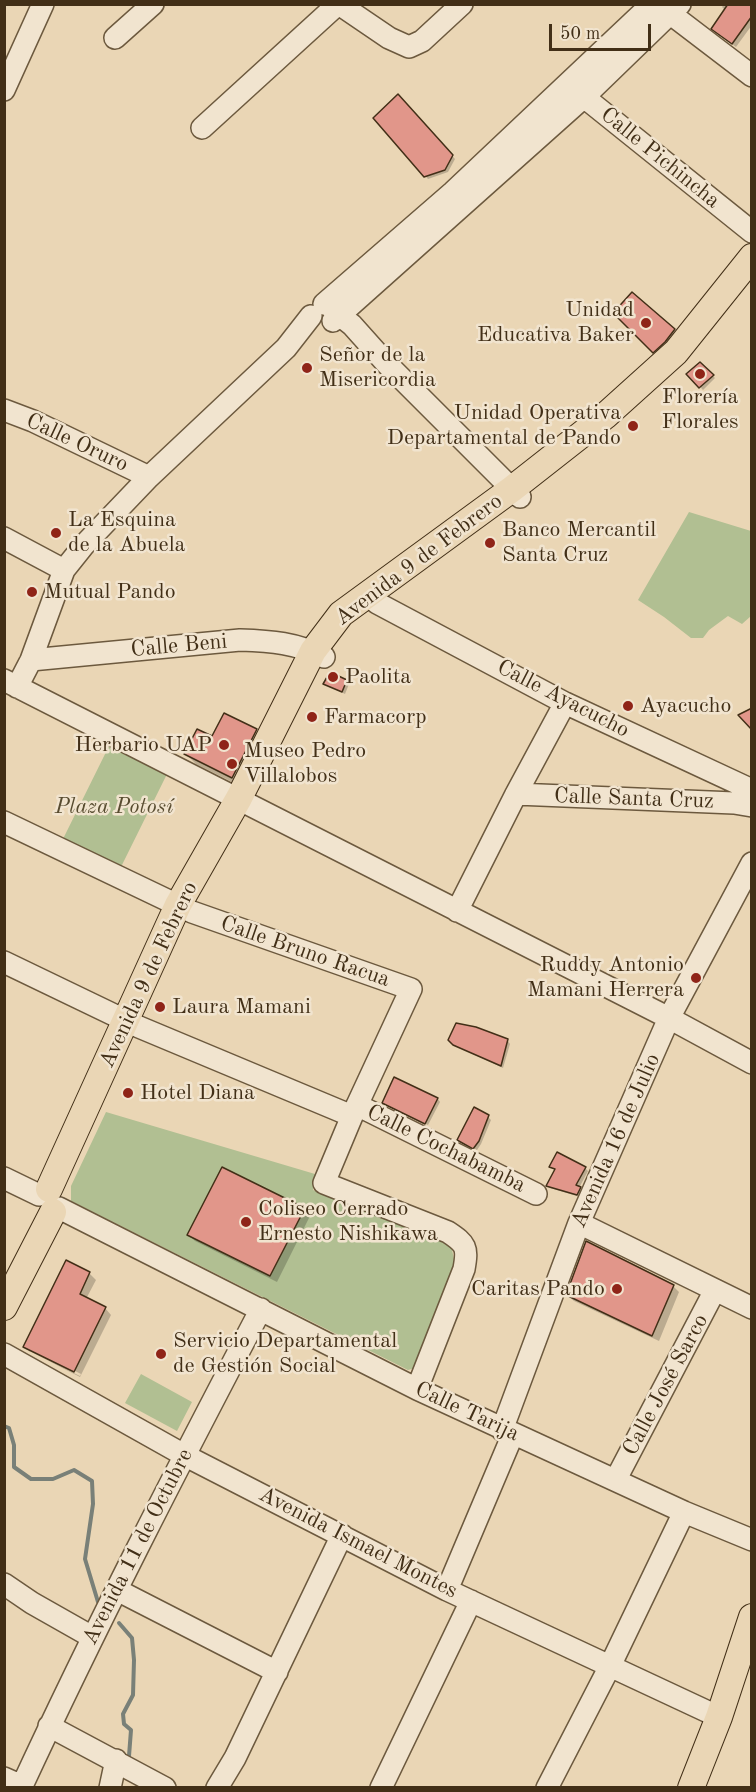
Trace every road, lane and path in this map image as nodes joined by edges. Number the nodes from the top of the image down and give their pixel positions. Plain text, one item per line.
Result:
1 (43, 4) edge
2 (153, 4) edge
3 (339, 4) edge
4 (462, 4) edge
5 (665, 7) edge
6 (115, 38) dead end
7 (752, 76) edge
8 (4, 90) edge
9 (576, 91) junction
10 (202, 128) dead end
11 (752, 232) edge
12 (752, 257) edge
13 (752, 285) edge
14 (333, 317) junction
15 (4, 410) edge
16 (149, 477) junction
17 (515, 493) junction
18 (4, 538) edge
19 (64, 570) junction
20 (377, 603) junction
21 (319, 654) junction
22 (31, 660) junction
23 (11, 683) edge
24 (565, 703) junction
25 (752, 790) edge
26 (516, 794) junction
27 (245, 801) junction
28 (752, 806) edge
29 (4, 822) edge
30 (752, 863) edge
31 (185, 909) junction
32 (457, 911) junction
33 (4, 962) edge
34 (669, 1018) junction
35 (133, 1024) junction
36 (752, 1063) edge
37 (354, 1111) junction
38 (4, 1178) edge
39 (536, 1194) dead end
40 (50, 1201) junction
41 (579, 1223) junction
42 (4, 1276) edge
43 (715, 1290) junction
44 (4, 1307) edge
45 (752, 1308) edge
46 (261, 1310) junction
47 (4, 1354) edge
48 (417, 1389) junction
49 (508, 1432) junction
50 (184, 1455) junction
51 (616, 1479) junction
52 (684, 1512) junction
53 (342, 1535) junction
54 (752, 1540) edge
55 (4, 1584) edge
56 (117, 1590) junction
57 (447, 1590) junction
58 (471, 1601) junction
59 (752, 1617) edge
60 (92, 1637) junction
61 (610, 1666) junction
62 (277, 1672) junction
63 (752, 1674) edge
64 (719, 1717) junction
65 (49, 1726) junction
66 (116, 1761) junction
67 (16, 1784) edge
68 (110, 1788) edge
69 (165, 1788) edge
70 (217, 1788) edge
71 (381, 1788) edge
72 (547, 1788) edge
73 (691, 1788) edge
74 (709, 1788) edge

1 - 8 street
2 - 6 street
3 - 4 street
3 - 10 street
5 - 7 street
5 - 9 street
9 - 11 street, Calle Pichincha
9 - 14 street
9 - 14 street
12 - 17 main road, Avenida 9 de Febrero
13 - 17 main road, Avenida 9 de Febrero
14 - 16 street
14 - 17 street
15 - 16 street, Calle Oruro
16 - 19 street
17 - 20 main road, Avenida 9 de Febrero
17 - 21 main road, Avenida 9 de Febrero
18 - 19 street
19 - 22 street
20 - 21 main road, Avenida 9 de Febrero
20 - 24 street, Calle Ayacucho
21 - 22 street, Calle Beni
21 - 27 main road, Avenida 9 de Febrero
22 - 23 street
23 - 27 street
24 - 25 street, Calle Ayacucho
24 - 26 street
26 - 28 street, Calle Santa Cruz
26 - 32 street
27 - 31 main road, Avenida 9 de Febrero
27 - 32 street
29 - 31 street, Calle Bruno Racua
30 - 34 street, Avenida 16 de Julio
31 - 35 main road, Avenida 9 de Febrero
31 - 37 street, Calle Bruno Racua
32 - 34 street
33 - 35 street, Calle Cochabamba
34 - 36 street
34 - 41 street, Avenida 16 de Julio
35 - 37 street, Calle Cochabamba
35 - 40 main road, Avenida 9 de Febrero
37 - 39 street, Calle Cochabamba
37 - 48 street
38 - 40 street, Calle Tarija
40 - 42 main road, Avenida 9 de Febrero
40 - 44 main road, Avenida 9 de Febrero
40 - 46 street, Calle Tarija
41 - 43 street
41 - 49 street, Avenida 16 de Julio
43 - 45 street
43 - 51 street, Calle José Sarco
46 - 48 street, Calle Tarija
46 - 50 street, Avenida 11 de Octubre
47 - 50 street, Avenida Ismael Montes
48 - 49 street, Calle Tarija
49 - 51 street, Calle Tarija
49 - 57 street, Avenida 16 de Julio
50 - 53 street, Avenida Ismael Montes
50 - 56 street, Avenida 11 de Octubre
51 - 52 street, Calle Tarija
52 - 54 street, Calle Tarija
52 - 61 street
53 - 57 street, Avenida Ismael Montes
53 - 62 street
55 - 60 street
56 - 60 street, Avenida 11 de Octubre
56 - 62 street
57 - 58 street, Avenida Ismael Montes
58 - 61 street, Avenida Ismael Montes
58 - 71 street
59 - 64 main road
60 - 65 street, Avenida 11 de Octubre
61 - 64 street, Avenida Ismael Montes
61 - 72 street
62 - 70 street
63 - 74 main road
64 - 73 main road
65 - 66 street
65 - 67 street, Avenida 11 de Octubre
66 - 68 street
66 - 69 street

